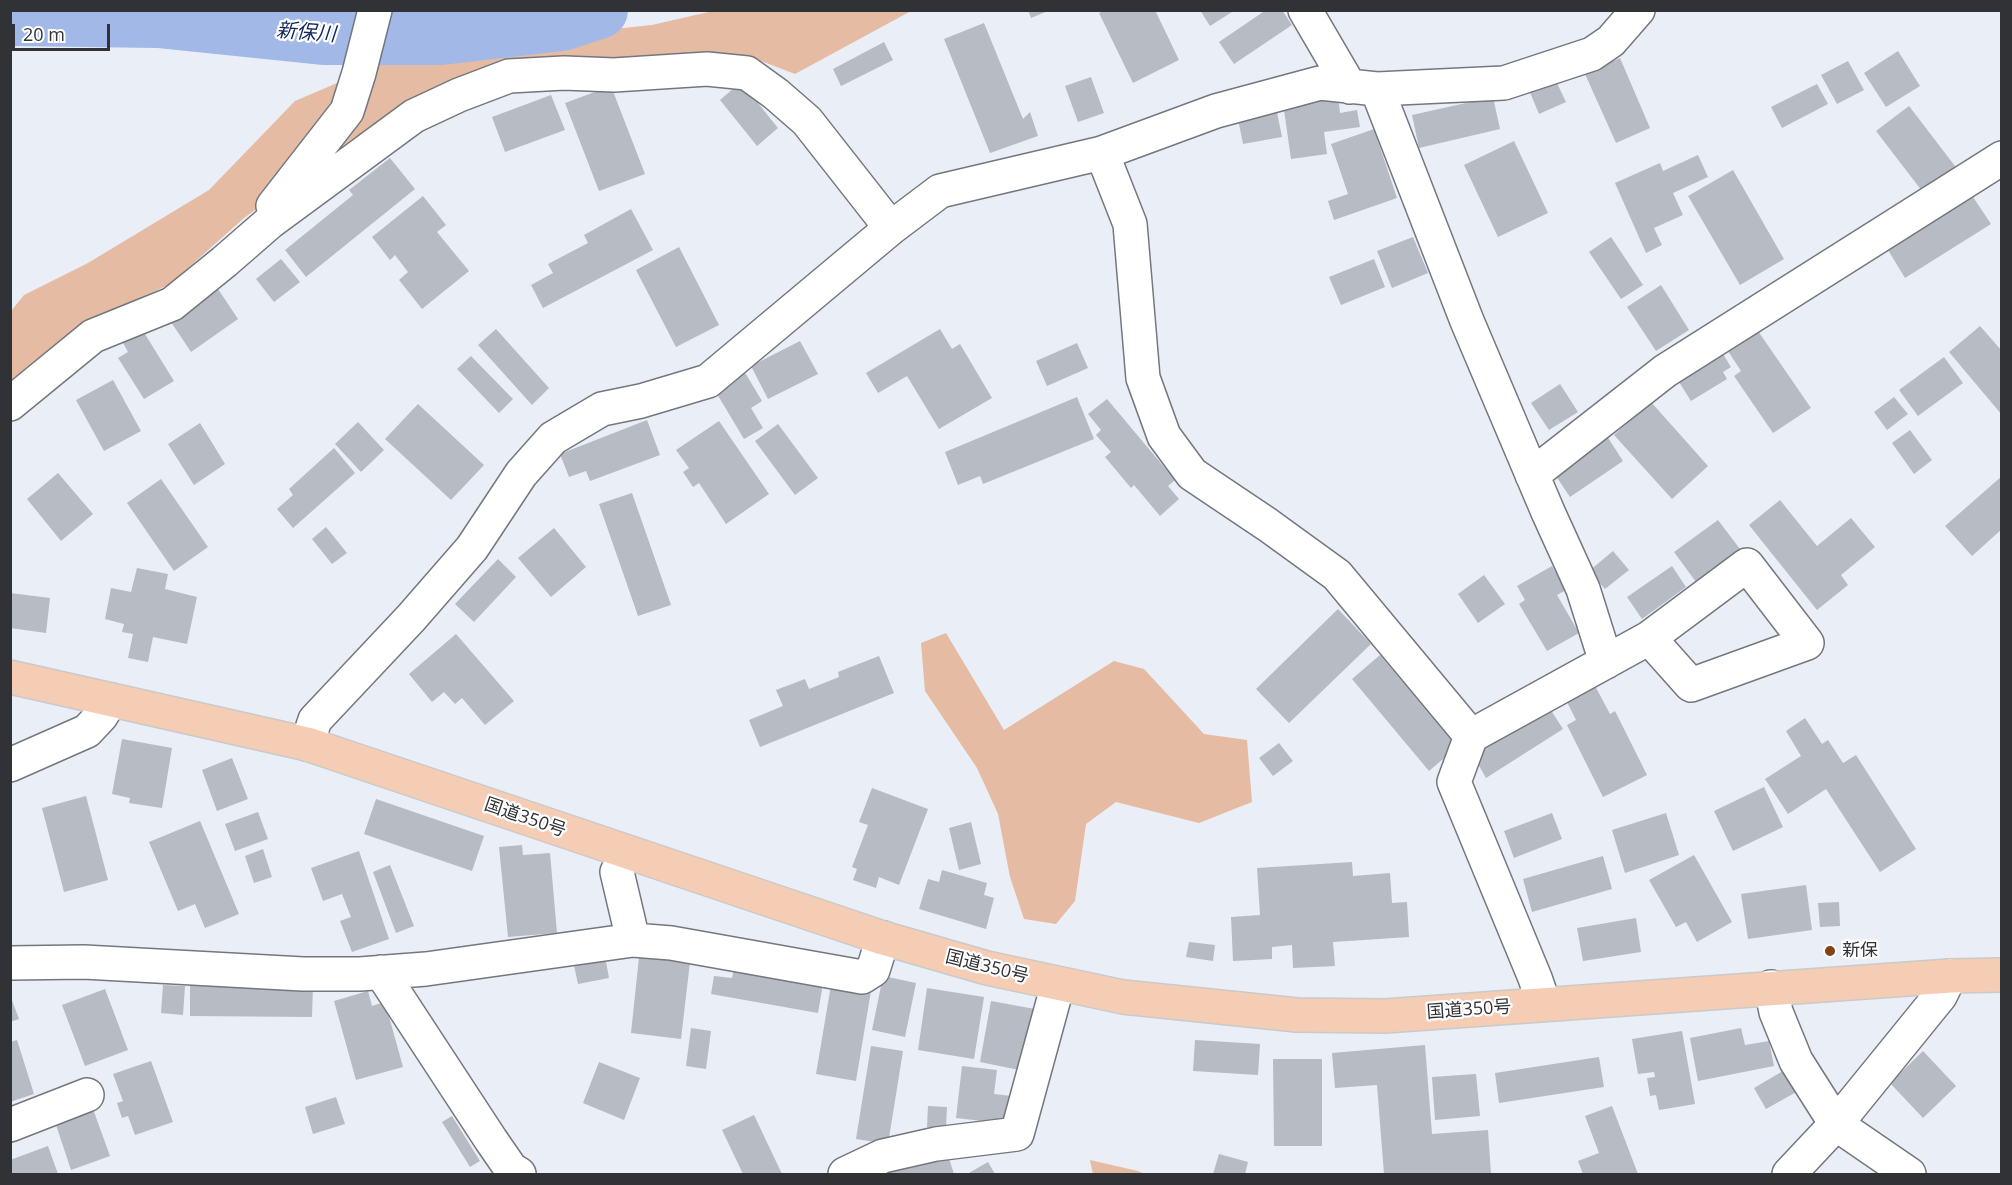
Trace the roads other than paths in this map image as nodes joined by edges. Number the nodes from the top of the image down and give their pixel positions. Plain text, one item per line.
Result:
1 (375, 10) edge
2 (1305, 10) edge
3 (1638, 10) edge
4 (1363, 88) junction
5 (1102, 153) junction
6 (2001, 158) edge
7 (270, 222) junction
8 (891, 228) junction
9 (10, 404) edge
10 (1532, 474) junction
11 (1649, 638) dead end
12 (1606, 662) junction
13 (10, 677) edge
14 (111, 700) junction
15 (1471, 736) junction
16 (307, 744) junction
17 (10, 765) edge
18 (617, 872) dead end
19 (883, 938) junction
20 (633, 940) junction
21 (10, 963) edge
22 (381, 972) junction
23 (2001, 975) edge
24 (1950, 976) junction
25 (1058, 984) junction
26 (1771, 987) junction
27 (1544, 1004) junction
28 (87, 1095) dead end
29 (1836, 1124) junction
30 (10, 1125) edge
31 (519, 1174) edge
32 (845, 1174) edge
33 (1789, 1174) edge
34 (1909, 1174) edge

1 - 7 street
2 - 4 street
3 - 4 street
4 - 5 street
4 - 10 street
5 - 8 street
5 - 15 street
6 - 10 street
7 - 8 street
7 - 9 street
8 - 16 street
10 - 12 street
11 - 12 street
12 - 15 street
13 - 14 highway, 国道350号
14 - 16 highway, 国道350号
14 - 17 street
15 - 27 street
16 - 19 highway, 国道350号
18 - 20 street
19 - 20 street
19 - 25 highway, 国道350号
20 - 22 street
21 - 22 street
22 - 31 street
23 - 24 highway, 国道350号
24 - 26 highway, 国道350号
24 - 29 street
25 - 27 highway, 国道350号
25 - 32 street
26 - 27 highway, 国道350号
26 - 29 street
28 - 30 street
29 - 33 street
29 - 34 street

